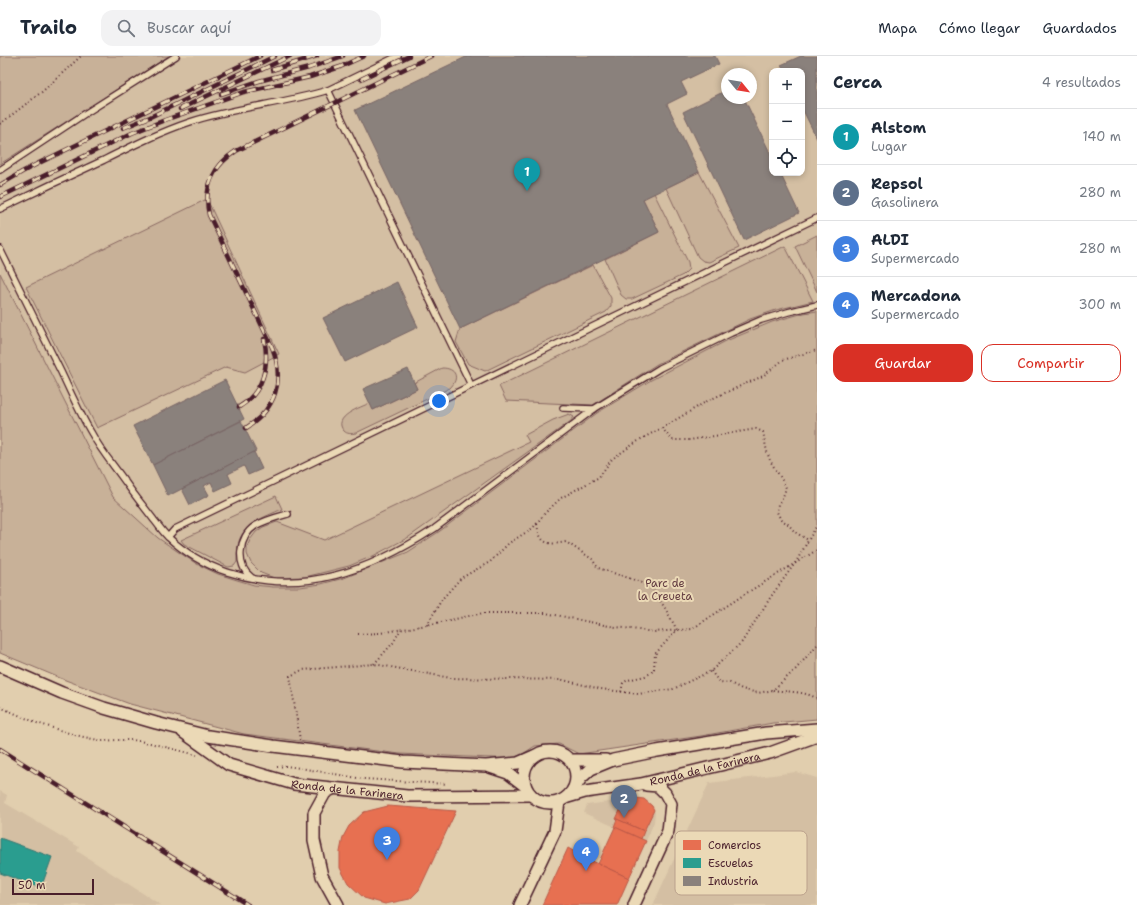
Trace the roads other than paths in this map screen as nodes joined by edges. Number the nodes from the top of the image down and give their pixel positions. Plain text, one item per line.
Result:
1 (176, 56) edge
2 (398, 56) edge
3 (328, 90) junction
4 (0, 170) edge
5 (0, 209) edge
6 (817, 218) edge
7 (0, 249) edge
8 (817, 305) edge
9 (471, 385) junction
10 (563, 408) dead end
11 (594, 409) junction
12 (288, 514) dead end
13 (168, 537) junction
14 (254, 579) junction
15 (0, 666) edge
16 (178, 728) junction
17 (817, 729) edge
18 (817, 736) edge
19 (534, 756) junction
20 (571, 760) junction
21 (613, 760) junction
22 (486, 766) junction
23 (641, 784) junction
24 (334, 788) junction
25 (528, 791) junction
26 (567, 796) junction
27 (338, 905) edge
28 (520, 905) edge
29 (634, 905) edge

1 - 4 lane
2 - 3 lane
3 - 5 lane
3 - 9 lane
6 - 9 lane
7 - 13 lane
8 - 11 lane
9 - 13 lane
10 - 11 lane
11 - 14 lane
12 - 14 lane
13 - 14 lane
15 - 16 street, Ronda de la Farinera
16 - 22 street, Ronda de la Farinera
16 - 24 street, Ronda de la Farinera
17 - 21 street, Ronda de la Farinera
18 - 23 street, Ronda de la Farinera
19 - 20 street
19 - 22 street, Ronda de la Farinera
19 - 25 street
20 - 21 street, Ronda de la Farinera
20 - 26 street
21 - 26 street, Ronda de la Farinera
22 - 25 street, Ronda de la Farinera
23 - 26 street, Ronda de la Farinera
23 - 29 street
24 - 25 street, Ronda de la Farinera
24 - 27 street
25 - 26 street
26 - 28 street

